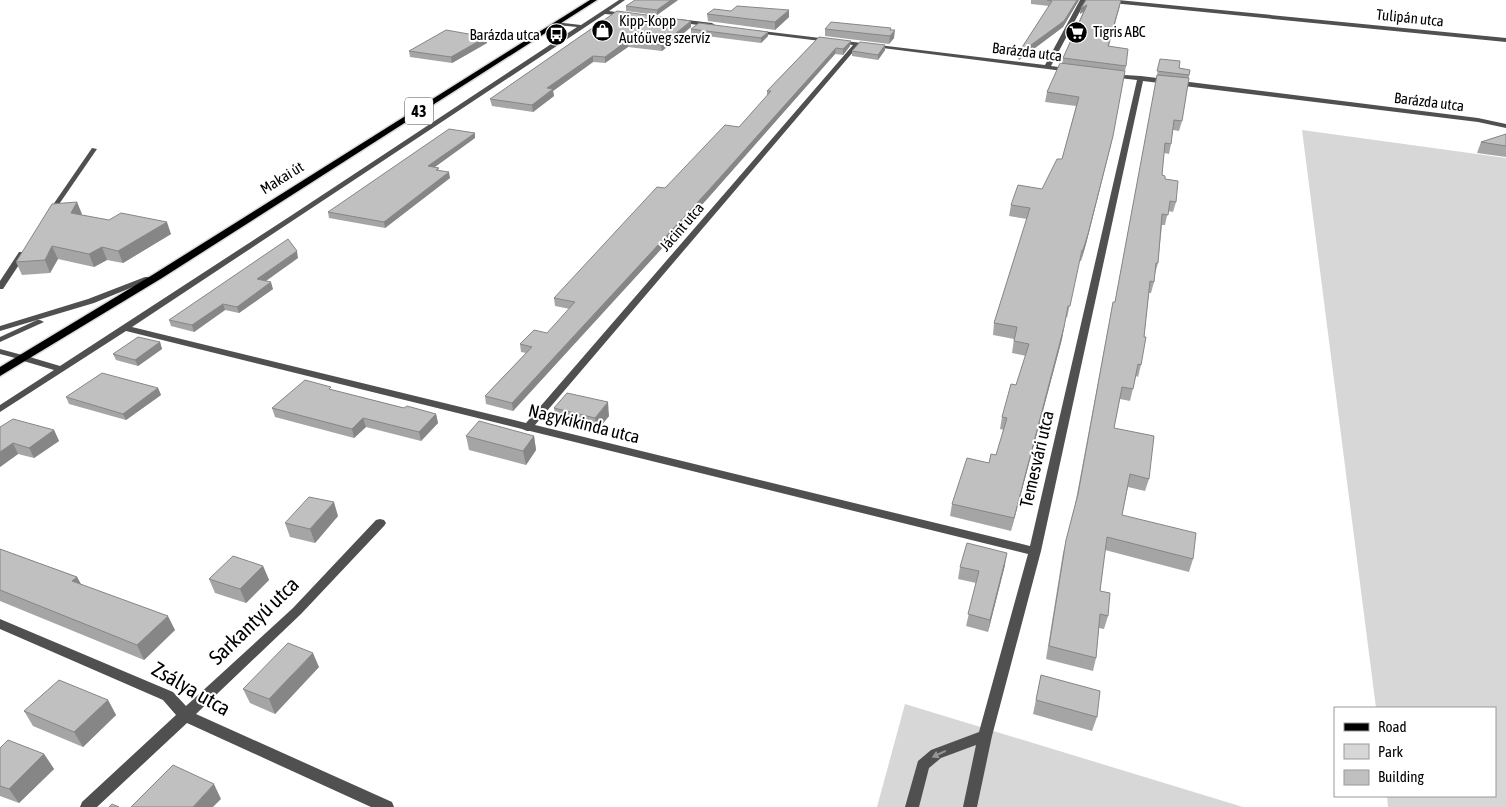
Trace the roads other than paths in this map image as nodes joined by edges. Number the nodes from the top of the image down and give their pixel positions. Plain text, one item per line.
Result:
1 (594, 0) edge
2 (622, 0) edge
3 (1083, 0) edge
4 (1102, 0) edge
5 (604, 12) junction
6 (633, 16) edge
7 (672, 20) edge
8 (557, 24) junction
9 (580, 26) junction
10 (721, 26) edge
11 (750, 30) edge
12 (1506, 40) edge
13 (858, 43) junction
14 (1047, 67) junction
15 (1075, 70) edge
16 (1104, 74) edge
17 (1141, 78) junction
18 (1506, 126) edge
19 (94, 149) dead end
20 (44, 222) edge
21 (28, 246) edge
22 (158, 276) junction
23 (0, 287) edge
24 (91, 301) junction
25 (125, 328) junction
26 (0, 329) edge
27 (0, 340) edge
28 (0, 351) edge
29 (23, 358) junction
30 (61, 369) junction
31 (0, 372) edge
32 (0, 409) edge
33 (526, 428) junction
34 (380, 523) dead end
35 (1036, 551) junction
36 (0, 624) edge
37 (186, 716) junction
38 (985, 736) junction
39 (87, 807) edge
40 (387, 807) edge
41 (912, 807) edge
42 (970, 807) edge

1 - 8 main road, Makai út / 43
2 - 5 street
3 - 14 street
4 - 12 street, Tulipán utca
5 - 6 street
5 - 9 street
7 - 10 street
8 - 9 street
8 - 22 main road, Makai út / 43
9 - 25 street
11 - 13 street, Barázda utca
13 - 14 street, Barázda utca
13 - 33 street, Jácint utca
14 - 15 street, Barázda utca
16 - 17 street, Barázda utca
17 - 18 street, Barázda utca
17 - 35 street, Temesvári utca
19 - 20 lane
21 - 23 lane
22 - 24 lane
22 - 29 main road, Makai út / 43
24 - 26 lane
24 - 27 lane
25 - 30 street
25 - 33 street, Nagykikinda utca
28 - 29 lane
29 - 30 street
29 - 31 main road, Makai út / 43
30 - 32 street
33 - 35 street, Nagykikinda utca
34 - 37 street, Sarkantyú utca
35 - 38 street, Temesvári utca
36 - 37 street, Zsálya utca
37 - 39 street, Sarkantyú utca
37 - 40 street, Zsálya utca
38 -> 41 street
38 - 42 street, Temesvári utca

